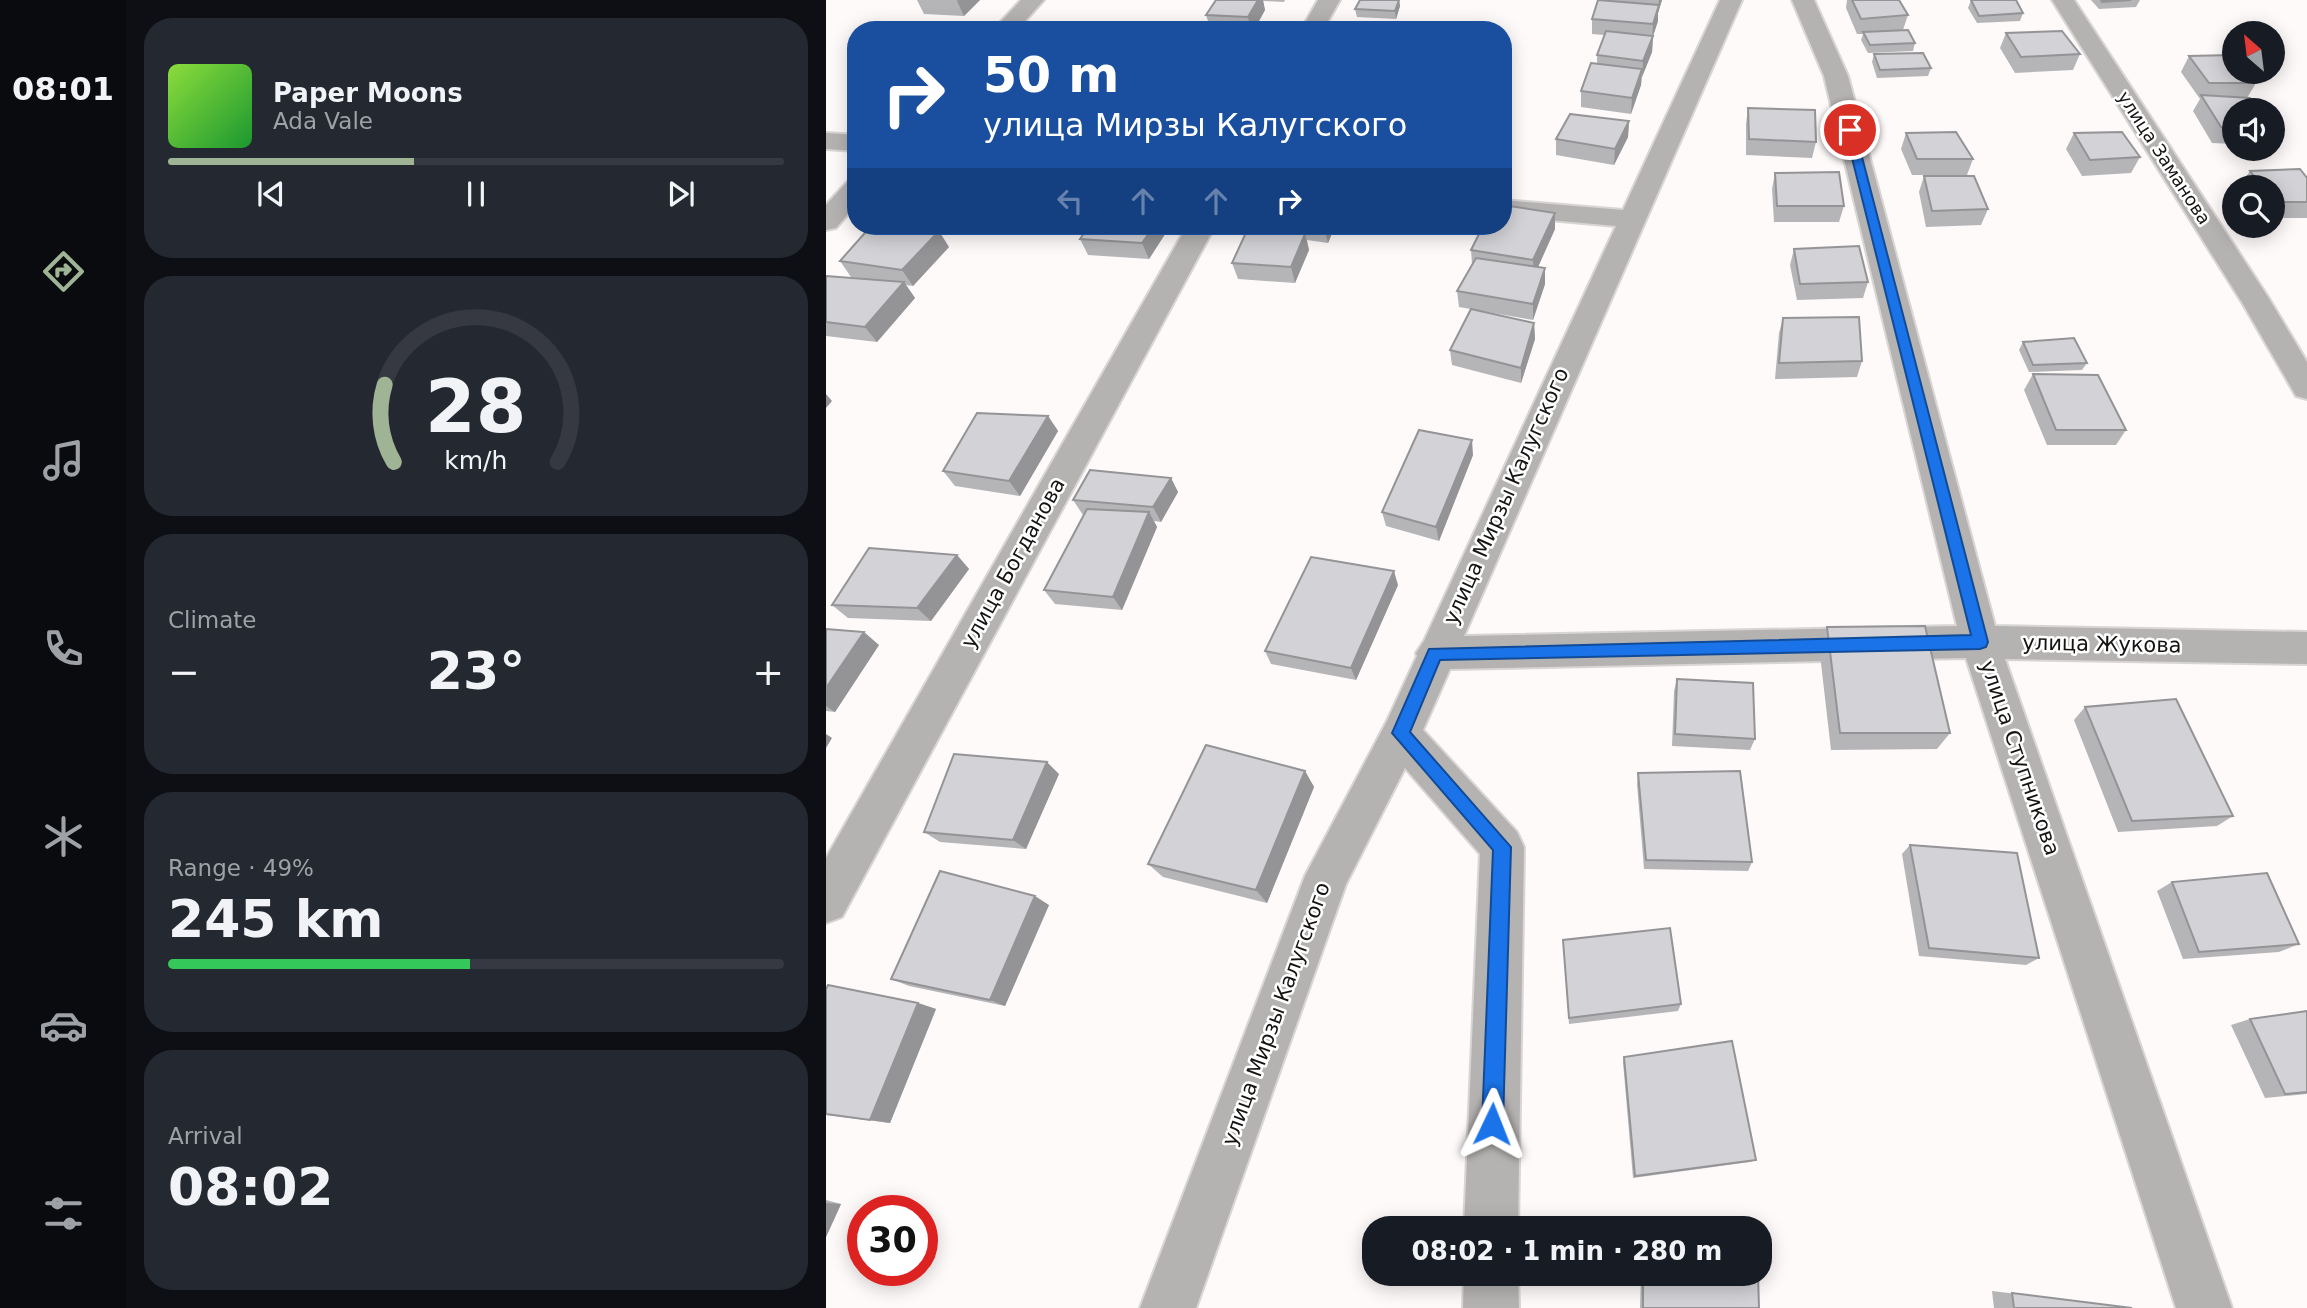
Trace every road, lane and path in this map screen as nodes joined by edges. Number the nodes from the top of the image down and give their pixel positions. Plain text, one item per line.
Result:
1 (1033, 0) edge
2 (1329, 0) edge
3 (1731, 0) edge
4 (1803, 0) edge
5 (2063, 0) edge
6 (1013, 21) edge
7 (1317, 21) edge
8 (826, 141) edge
9 (847, 142) edge
10 (847, 198) edge
11 (1512, 209) edge
12 (1630, 219) junction
13 (826, 222) edge
14 (1196, 235) edge
15 (2307, 388) edge
16 (1980, 642) junction
17 (2307, 648) edge
18 (1435, 653) junction
19 (1401, 733) junction
20 (826, 901) edge
21 (1492, 1216) edge
22 (1491, 1286) edge
23 (1168, 1308) edge
24 (1491, 1308) edge
25 (2204, 1308) edge

1 - 6 street
2 - 7 street
3 - 12 street, улица Мирзы Калугского
4 - 16 street, улица Ступникова
5 - 15 street, улица Заманова
8 - 9 street
10 - 13 street
11 - 12 street
12 - 18 street, улица Мирзы Калугского
14 - 20 street, улица Богданова
16 - 17 street, улица Жукова
16 - 18 street, улица Жукова
16 - 25 street, улица Ступникова
18 - 19 street, улица Мирзы Калугского
19 - 21 street
19 - 23 street, улица Мирзы Калугского
22 - 24 street

